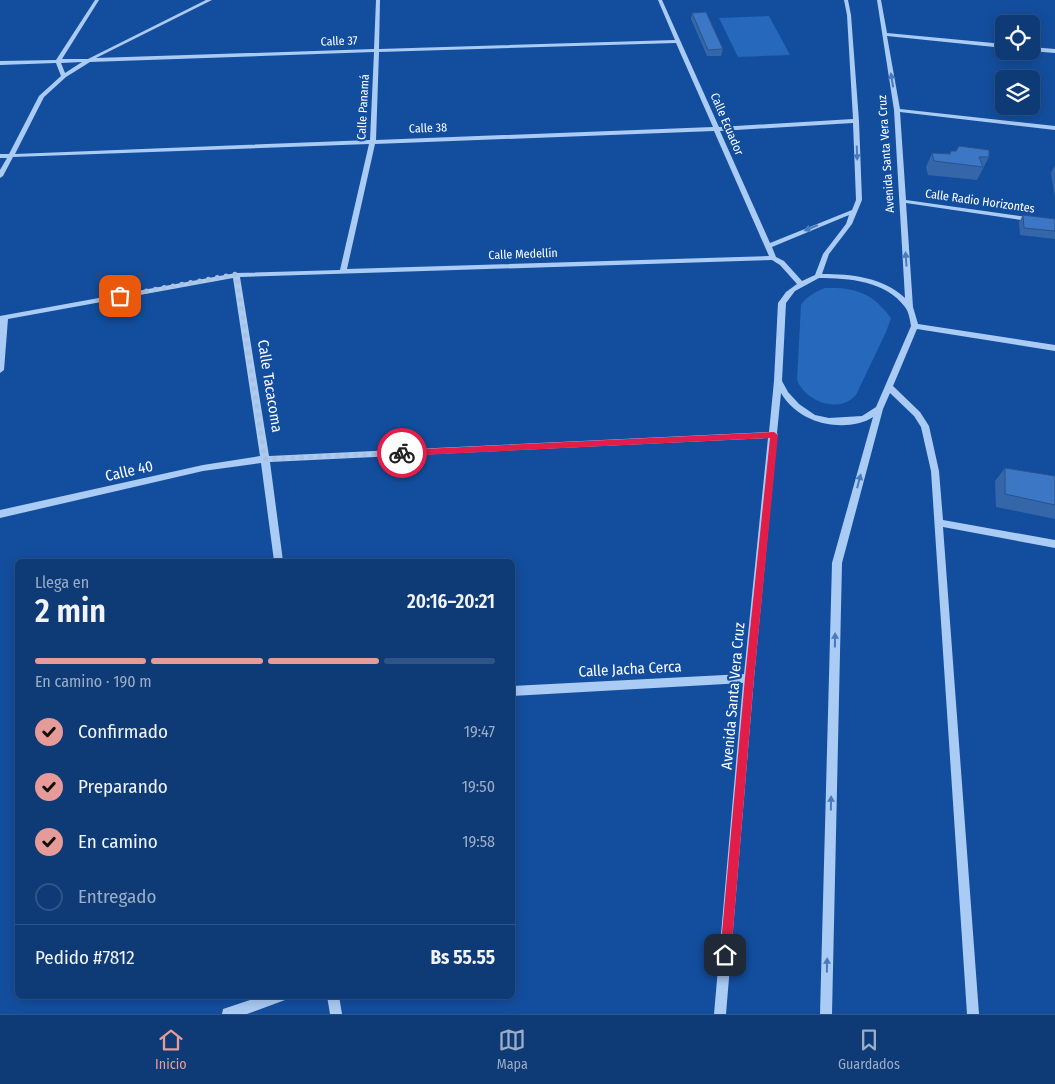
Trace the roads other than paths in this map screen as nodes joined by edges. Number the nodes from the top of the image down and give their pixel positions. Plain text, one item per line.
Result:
1 (98, 0) edge
2 (210, 0) edge
3 (378, 0) edge
4 (660, 0) edge
5 (846, 0) edge
6 (879, 0) edge
7 (885, 34) junction
8 (679, 41) junction
9 (995, 45) edge
10 (1040, 49) edge
11 (376, 50) junction
12 (1055, 51) edge
13 (58, 61) junction
14 (87, 61) junction
15 (0, 62) edge
16 (64, 76) junction
17 (897, 110) junction
18 (856, 121) junction
19 (1055, 128) edge
20 (717, 129) junction
21 (373, 141) junction
22 (0, 156) edge
23 (12, 156) junction
24 (0, 176) edge
25 (902, 201) junction
26 (854, 211) junction
27 (1055, 223) edge
28 (768, 246) junction
29 (773, 258) junction
30 (343, 271) junction
31 (236, 274) junction
32 (818, 276) junction
33 (801, 284) junction
34 (909, 308) junction
35 (2, 318) edge
36 (915, 326) junction
37 (1055, 348) edge
38 (0, 370) edge
39 (778, 381) junction
40 (889, 386) junction
41 (879, 409) junction
42 (774, 435) junction
43 (265, 459) junction
44 (0, 514) edge
45 (940, 523) junction
46 (1055, 544) edge
47 (279, 559) edge
48 (749, 678) junction
49 (515, 690) edge
50 (272, 999) edge
51 (334, 999) edge
52 (228, 1014) edge
53 (336, 1014) edge
54 (720, 1014) edge
55 (826, 1014) edge
56 (973, 1014) edge

1 - 13 street
2 - 14 street
3 - 11 street, Calle Panamá
4 - 8 street, Calle Ecuador
5 - 18 street, Avenida Santa Vera Cruz
6 - 7 street, Avenida Santa Vera Cruz
7 - 9 street
17 -> 7 street, Avenida Santa Vera Cruz
8 - 11 street, Calle 37
8 - 20 street, Calle Ecuador
10 - 12 street
11 - 14 street, Calle 37
11 - 21 street, Calle Panamá
13 - 14 street, Calle 37
13 - 15 street, Calle 37
13 - 16 street
14 - 16 street
16 - 23 street
17 - 19 street
17 - 25 street, Avenida Santa Vera Cruz
18 - 20 street, Calle 38
18 -> 26 street, Avenida Santa Vera Cruz
20 - 21 street, Calle 38
20 - 28 street, Calle Ecuador
21 - 23 street, Calle 38
21 - 30 street, Calle Panamá
22 - 23 street, Calle 38
23 - 24 street
25 - 27 street, Calle Radio Horizontes
34 -> 25 street, Avenida Santa Vera Cruz
26 -> 28 street
26 - 32 street, Avenida Santa Vera Cruz
28 - 29 street, Calle Ecuador
29 - 30 street, Calle Medellín
29 - 33 street
30 - 31 street, Calle Medellín
31 - 35 street, Calle Medellín
31 - 43 street, Calle Tacacoma
32 - 33 street
32 - 34 street
33 - 39 street
34 - 36 street
35 - 38 street
36 - 37 street
36 - 40 street
39 - 41 street
39 - 42 street, Avenida Santa Vera Cruz
40 - 41 street
40 - 45 street
55 -> 41 street
42 - 43 street, Calle 40
42 - 48 street, Avenida Santa Vera Cruz
43 - 44 street, Calle 40
43 - 47 street, Calle Tacacoma
45 - 46 street
45 - 56 street
48 - 49 street, Calle Jacha Cerca
48 - 54 street, Avenida Santa Vera Cruz
50 - 52 street
51 - 53 street

